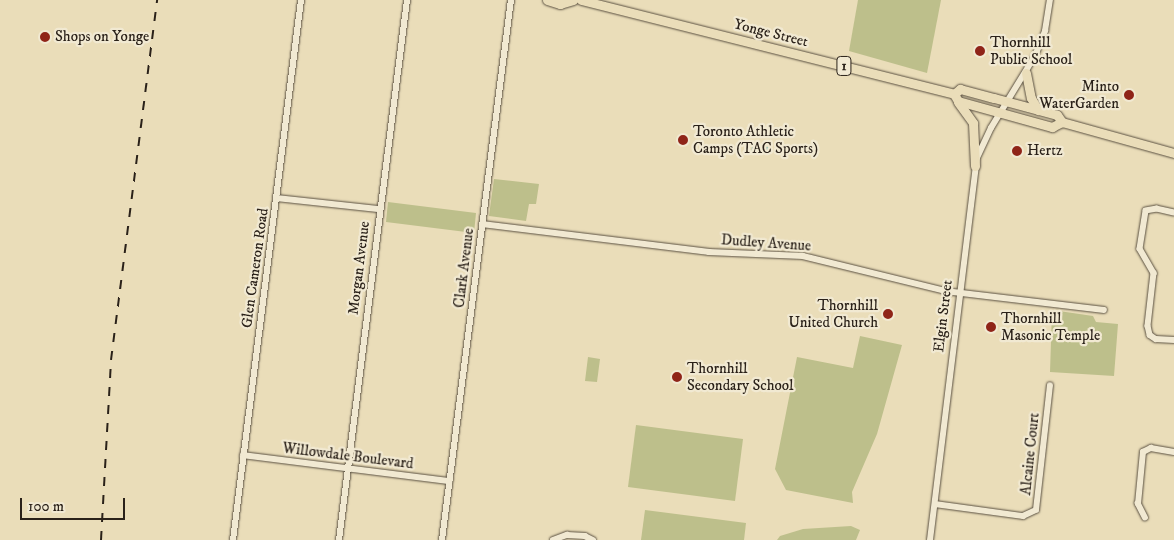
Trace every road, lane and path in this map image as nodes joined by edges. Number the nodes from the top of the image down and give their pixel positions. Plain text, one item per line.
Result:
1 (301, 0) edge
2 (407, 0) edge
3 (511, 0) edge
4 (547, 0) edge
5 (573, 0) edge
6 (581, 0) edge
7 (1050, 0) edge
8 (1026, 74) junction
9 (956, 98) junction
10 (1008, 102) junction
11 (1038, 110) junction
12 (1000, 114) junction
13 (1062, 122) junction
14 (1174, 153) edge
15 (975, 166) junction
16 (277, 198) junction
17 (379, 209) junction
18 (1174, 214) edge
19 (482, 224) junction
20 (958, 291) junction
21 (1104, 310) dead end
22 (1174, 340) edge
23 (1050, 386) dead end
24 (1174, 452) edge
25 (244, 455) junction
26 (348, 467) junction
27 (449, 481) junction
28 (935, 504) junction
29 (1145, 518) dead end
30 (233, 540) edge
31 (339, 540) edge
32 (442, 540) edge
33 (553, 540) edge
34 (593, 540) edge
35 (930, 540) edge

1 - 16 street, Glen Cameron Road
2 - 17 street, Morgan Avenue
3 - 19 street, Clark Avenue
4 - 5 main road
6 - 9 main road, Yonge Street / 1
7 - 8 street, Elgin Street
8 - 10 street, Elgin Street
8 - 11 main road
9 - 10 main road, Yonge Street / 1
9 - 12 main road, Yonge Street / 1
9 - 15 main road
10 - 11 main road, Yonge Street / 1
10 - 12 street, Elgin Street
11 - 13 main road, Yonge Street / 1
12 - 13 main road, Yonge Street / 1
12 - 15 street, Elgin Street
13 - 14 main road, Yonge Street / 1
15 - 20 street, Elgin Street
16 - 17 street
16 - 25 street, Glen Cameron Road
17 - 26 street, Morgan Avenue
18 - 22 street
19 - 20 street, Dudley Avenue
19 - 27 street, Clark Avenue
20 - 21 street, Dudley Avenue
20 - 28 street, Elgin Street
23 - 28 street, Alcaine Court
24 - 29 street
25 - 26 street, Willowdale Boulevard
25 - 30 street, Glen Cameron Road
26 - 27 street, Willowdale Boulevard
26 - 31 street, Morgan Avenue
27 - 32 street, Clark Avenue
28 - 35 street, Elgin Street
33 - 34 street

